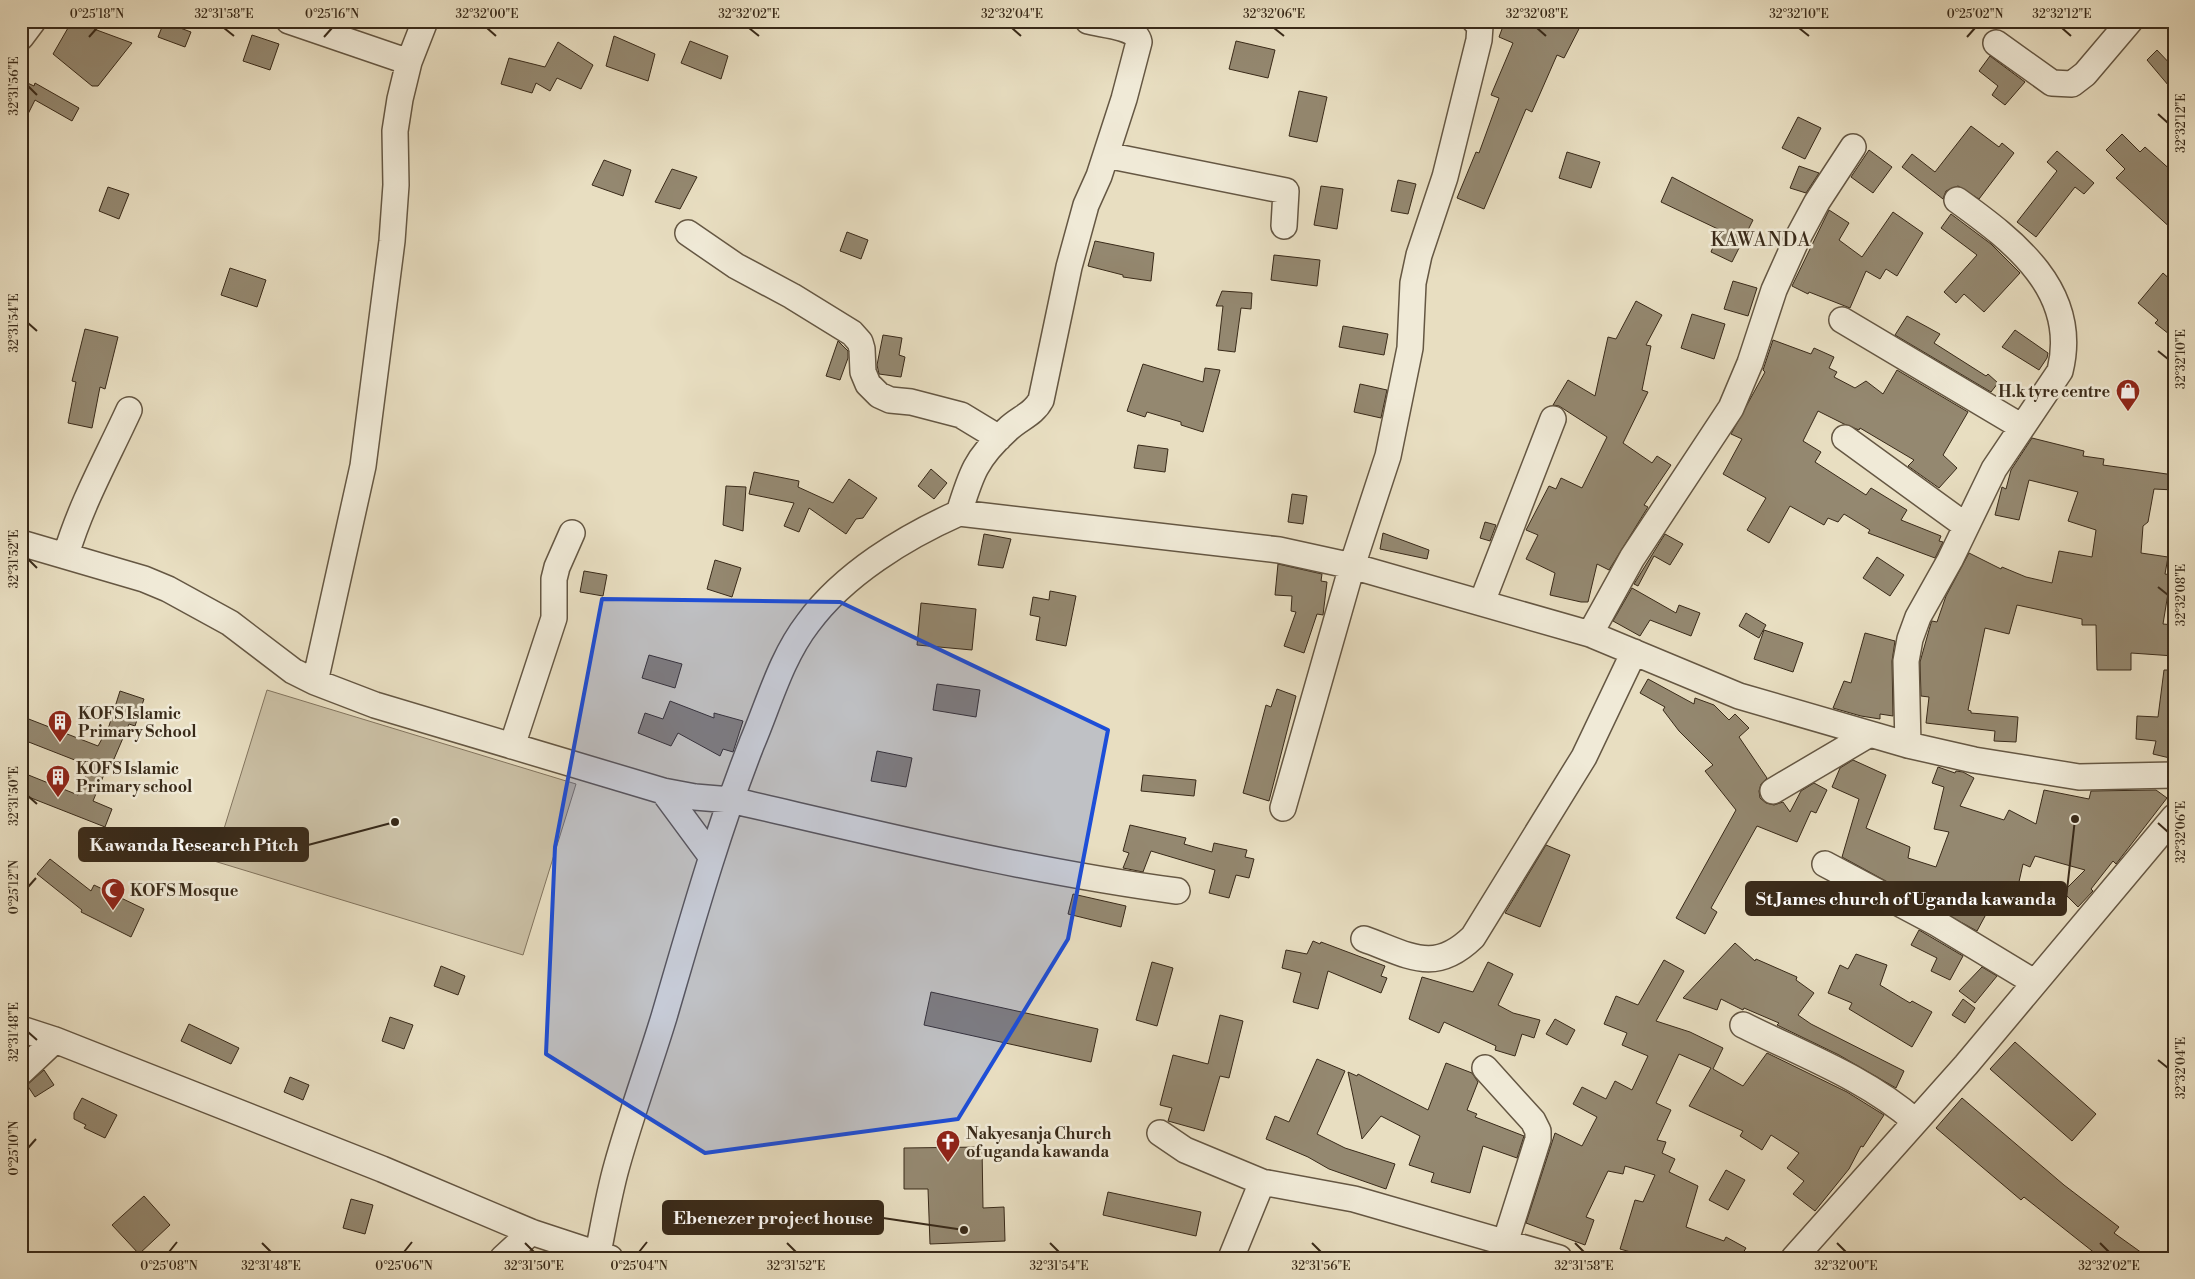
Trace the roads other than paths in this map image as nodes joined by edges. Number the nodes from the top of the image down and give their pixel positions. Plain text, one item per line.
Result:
1 (33, 21) edge
2 (289, 21) edge
3 (425, 21) edge
4 (1088, 21) edge
5 (1475, 21) edge
6 (2130, 21) edge
7 (21, 37) edge
8 (1996, 43) dead end
9 (409, 62) junction
10 (1853, 147) dead end
11 (1106, 154) junction
12 (1957, 200) dead end
13 (1284, 226) dead end
14 (688, 233) dead end
15 (1842, 320) dead end
16 (128, 410) dead end
17 (1553, 419) dead end
18 (2022, 426) junction
19 (999, 438) junction
20 (1845, 438) dead end
21 (959, 513) junction
22 (1966, 526) junction
23 (572, 533) dead end
24 (21, 543) edge
25 (66, 556) junction
26 (1352, 566) junction
27 (1482, 602) junction
28 (1590, 634) junction
29 (1634, 652) junction
30 (315, 682) junction
31 (1868, 735) junction
32 (1908, 745) junction
33 (512, 746) junction
34 (2174, 775) edge
35 (663, 791) junction
36 (1773, 791) dead end
37 (732, 800) junction
38 (1283, 808) dead end
39 (2174, 817) edge
40 (712, 856) junction
41 (1825, 864) dead end
42 (1177, 891) dead end
43 (1364, 939) dead end
44 (2034, 982) junction
45 (1743, 1025) dead end
46 (21, 1029) edge
47 (55, 1040) junction
48 (1485, 1068) dead end
49 (21, 1072) edge
50 (1915, 1121) junction
51 (1160, 1133) dead end
52 (1262, 1182) junction
53 (531, 1232) junction
54 (1505, 1243) junction
55 (604, 1255) edge
56 (503, 1258) edge
57 (1231, 1258) edge
58 (1559, 1258) edge
59 (1794, 1258) edge

1 - 7 street
2 - 9 street
3 - 9 street
4 - 11 street
5 - 26 street
6 - 8 street
9 - 30 street
10 - 28 street
11 - 13 street
11 - 19 street
12 - 18 street
14 - 19 street
15 - 18 street
16 - 25 street
17 - 27 street
18 - 22 street
19 - 21 street
20 - 22 street
21 - 26 street
21 - 37 street
22 - 32 street
23 - 33 street
24 - 25 street
25 - 30 street
26 - 27 street
26 - 38 street
27 - 28 street
28 - 29 street
29 - 31 street
29 - 43 street
30 - 33 street
31 - 32 street
31 - 36 street
32 - 34 street
33 - 35 street
35 - 37 street
35 - 40 street
37 - 40 street
37 - 42 street
39 - 44 street
40 - 55 street
41 - 44 street
44 - 50 street
45 - 50 street
46 - 47 street
47 - 49 street
47 - 53 street
48 - 54 street
50 - 59 street
51 - 52 street
52 - 54 street
52 - 57 street
53 - 55 street
53 - 56 street
54 - 58 street

